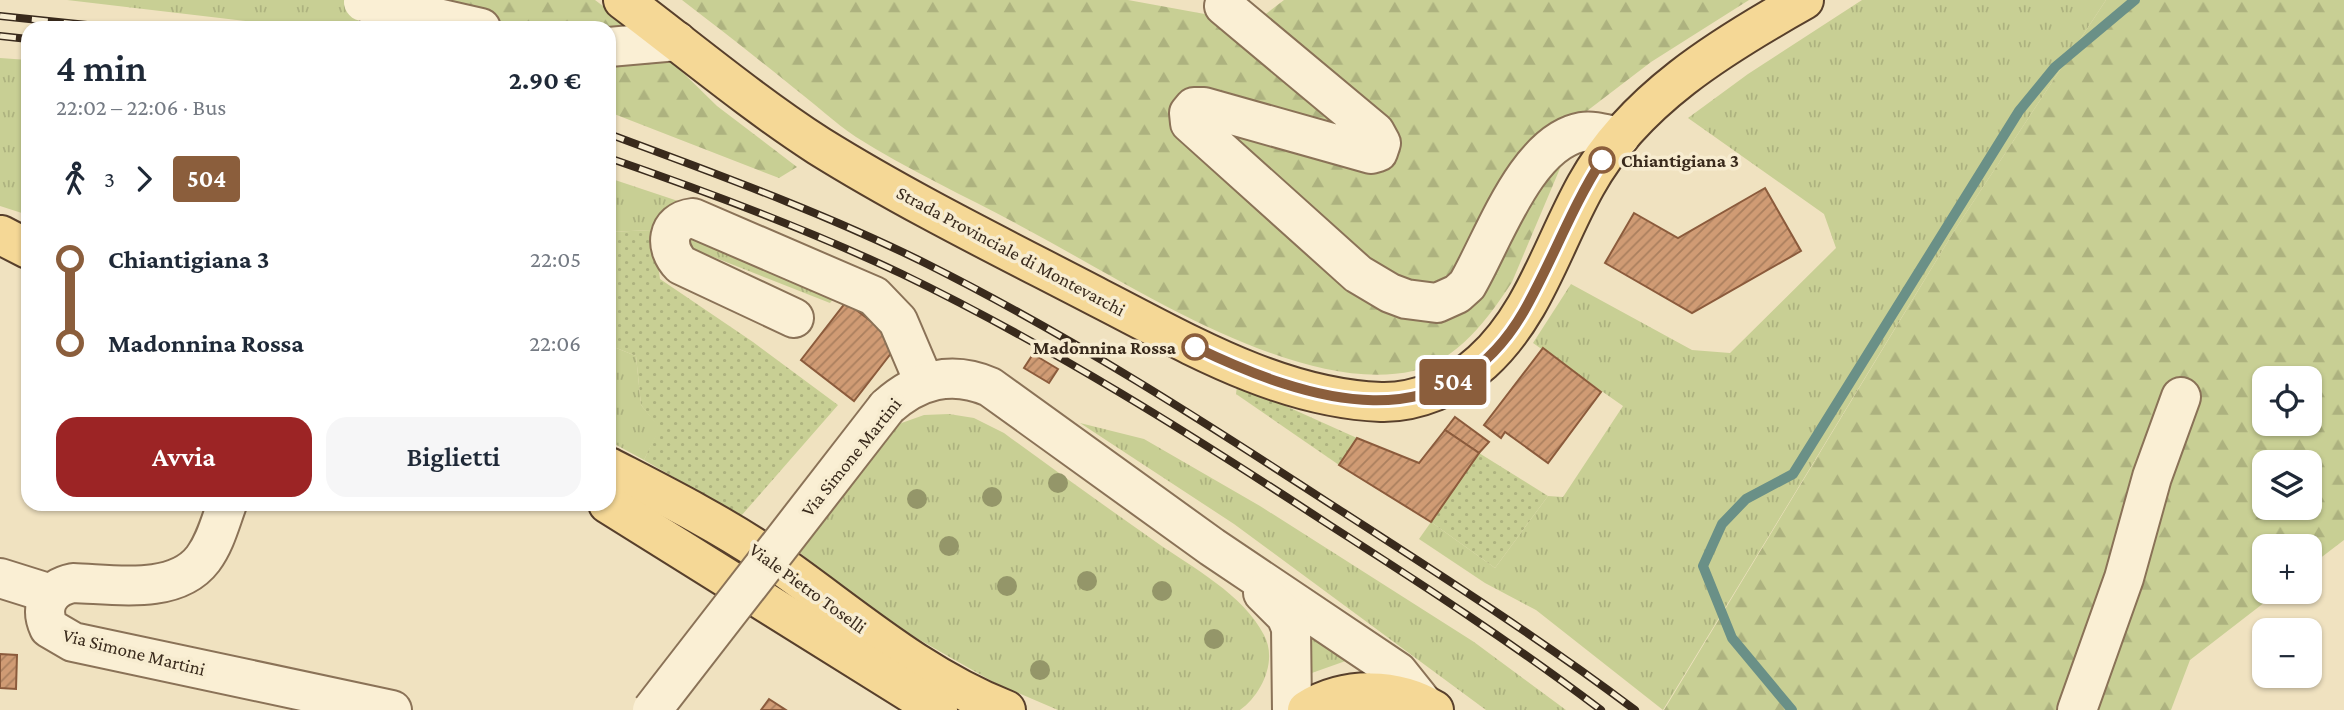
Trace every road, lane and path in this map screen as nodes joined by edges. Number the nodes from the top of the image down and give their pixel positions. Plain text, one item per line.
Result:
1 (623, 0) edge
2 (1804, 0) edge
3 (362, 1) edge
4 (1224, 6) dead end
5 (408, 14) edge
6 (444, 21) edge
7 (677, 41) junction
8 (616, 46) edge
9 (1620, 137) junction
10 (794, 318) dead end
11 (924, 383) junction
12 (2181, 397) dead end
13 (616, 471) edge
14 (616, 509) edge
15 (223, 511) edge
16 (1212, 547) junction
17 (0, 578) edge
18 (51, 594) junction
19 (1428, 706) edge
20 (392, 710) edge
21 (652, 710) edge
22 (939, 710) edge
23 (1006, 710) edge
24 (1292, 710) edge
25 (1307, 710) edge
26 (2077, 710) edge

1 - 7 main road, Strada Provinciale di Montevarchi
2 - 9 main road, Strada Provinciale di Montevarchi
3 - 5 street, bridge
4 - 9 street
5 - 6 street
7 - 8 street
7 - 9 main road, Strada Provinciale di Montevarchi
10 - 11 street
11 - 16 street, Via Simone Martini
11 - 21 street, Via Simone Martini, bridge
12 - 26 street
13 - 23 main road, Viale Pietro Toselli
14 - 22 main road, Viale Pietro Toselli
15 - 18 street
16 - 19 street, Via Simone Martini
16 - 24 street, Via Simone Martini
17 - 18 street
18 - 20 street, Via Simone Martini
19 - 25 main road

